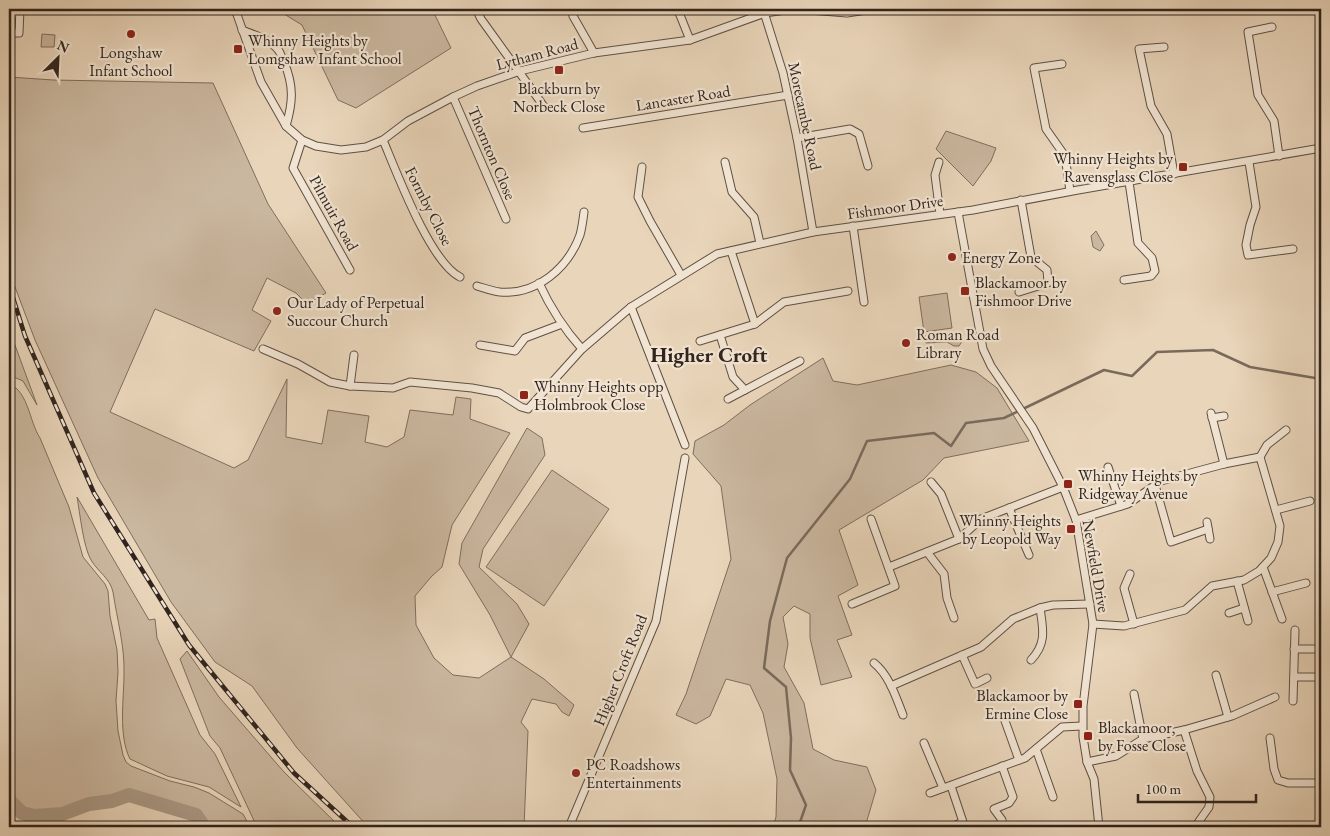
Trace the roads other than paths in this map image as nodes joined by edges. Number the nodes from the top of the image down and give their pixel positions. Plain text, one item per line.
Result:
1 (235, 9) edge
2 (476, 9) edge
3 (571, 9) edge
4 (676, 9) edge
5 (792, 9) edge
6 (797, 9) edge
7 (873, 9) edge
8 (864, 10) edge
9 (764, 11) edge
10 (1272, 27) dead end
11 (242, 30) junction
12 (690, 40) junction
13 (1164, 46) dead end
14 (594, 53) junction
15 (1062, 64) dead end
16 (520, 71) junction
17 (788, 95) junction
18 (453, 97) junction
19 (546, 108) dead end
20 (286, 126) junction
21 (583, 128) dead end
22 (797, 138) junction
23 (302, 140) junction
24 (383, 140) junction
25 (1321, 148) edge
26 (1279, 156) junction
27 (725, 162) dead end
28 (939, 162) dead end
29 (1249, 162) junction
30 (868, 166) dead end
31 (642, 167) dead end
32 (1174, 174) junction
33 (1129, 182) junction
34 (1070, 192) junction
35 (1021, 200) junction
36 (584, 212) dead end
37 (958, 212) junction
38 (940, 214) junction
39 (506, 219) dead end
40 (853, 226) junction
41 (813, 232) junction
42 (760, 243) junction
43 (1293, 249) dead end
44 (731, 251) junction
45 (350, 270) dead end
46 (681, 276) junction
47 (460, 277) dead end
48 (1124, 280) dead end
49 (538, 283) junction
50 (477, 286) dead end
51 (848, 291) dead end
52 (1019, 292) dead end
53 (864, 302) dead end
54 (631, 307) junction
55 (562, 324) junction
56 (755, 324) junction
57 (720, 335) junction
58 (700, 341) dead end
59 (480, 345) dead end
60 (263, 349) dead end
61 (582, 349) junction
62 (354, 355) dead end
63 (800, 361) dead end
64 (350, 386) junction
65 (745, 390) junction
66 (728, 399) dead end
67 (1224, 416) dead end
68 (1286, 430) dead end
69 (685, 445) dead end
70 (1260, 457) junction
71 (685, 458) dead end
72 (1224, 464) junction
73 (1108, 467) dead end
74 (931, 482) dead end
75 (1155, 485) junction
76 (1063, 487) junction
77 (1310, 500) dead end
78 (1121, 506) junction
79 (1009, 508) junction
80 (1276, 510) junction
81 (871, 519) dead end
82 (1076, 520) junction
83 (959, 539) junction
84 (1210, 539) dead end
85 (927, 552) junction
86 (1029, 554) dead end
87 (889, 567) junction
88 (1263, 567) junction
89 (1130, 574) dead end
90 (1237, 581) junction
91 (1306, 583) dead end
92 (1272, 592) junction
93 (852, 604) dead end
94 (1090, 604) junction
95 (1040, 608) junction
96 (1244, 608) junction
97 (1229, 613) dead end
98 (954, 618) dead end
99 (1282, 619) dead end
100 (1248, 621) dead end
101 (1093, 624) junction
102 (1134, 624) junction
103 (1295, 630) dead end
104 (1314, 649) dead end
105 (1294, 650) junction
106 (962, 655) junction
107 (1031, 660) dead end
108 (874, 663) dead end
109 (1216, 675) dead end
110 (1321, 676) edge
111 (1294, 677) junction
112 (987, 678) dead end
113 (891, 686) junction
114 (1134, 694) dead end
115 (1275, 697) dead end
116 (1293, 701) dead end
117 (903, 714) dead end
118 (1228, 717) junction
119 (1004, 718) dead end
120 (1082, 726) junction
121 (1184, 730) junction
122 (1270, 738) dead end
123 (1143, 739) junction
124 (924, 744) dead end
125 (1036, 749) junction
126 (1019, 760) junction
127 (1087, 762) junction
128 (1002, 766) junction
129 (1321, 783) edge
130 (951, 786) junction
131 (943, 788) junction
132 (930, 794) dead end
133 (1052, 797) dead end
134 (1002, 820) dead end
135 (569, 827) edge
136 (950, 827) edge
137 (1099, 827) edge
138 (1195, 827) edge

1 - 11 street
2 - 16 street
3 - 14 street
4 - 12 street
5 - 9 street, Lytham Road
6 - 8 street
7 - 8 street
9 - 12 street, Lytham Road
9 - 17 street, Morecambe Road
10 - 26 street
11 - 20 street
11 - 20 street
12 - 14 street, Lytham Road
13 - 32 street
14 - 16 street, Lytham Road
15 - 34 street
16 - 18 street, Lytham Road
16 - 19 street
17 - 21 street, Lancaster Road
17 - 22 street, Morecambe Road
18 - 24 street, Lytham Road
18 - 39 street, Thornton Close
20 - 23 street
22 - 30 street
22 - 41 street, Morecambe Road
23 - 24 street, Lytham Road
23 - 45 street, Pilmuir Road
24 - 47 street, Formby Close
25 - 26 street, Fishmoor Drive
26 - 29 street, Fishmoor Drive
27 - 42 street
28 - 38 street
29 - 32 street, Fishmoor Drive
29 - 43 street
31 - 46 street
32 - 33 street, Fishmoor Drive
33 - 34 street, Fishmoor Drive
33 - 48 street
34 - 35 street, Fishmoor Drive
35 - 37 street, Fishmoor Drive
35 - 52 street
36 - 49 street
37 - 38 street, Fishmoor Drive
37 - 76 street, Newfield Drive
38 - 40 street, Fishmoor Drive
40 - 41 street, Fishmoor Drive
40 - 53 street
41 - 42 street, Fishmoor Drive
42 - 44 street, Fishmoor Drive
44 - 46 street, Fishmoor Drive
44 - 56 street
46 - 54 street, Fishmoor Drive
49 - 50 street
49 - 55 street
51 - 56 street
54 - 61 street, Fishmoor Drive
54 - 69 street
55 - 59 street
55 - 61 street
56 - 57 street
57 - 58 street
57 - 65 street
60 - 64 street
61 - 64 street, Fishmoor Drive
62 - 64 street
63 - 65 street
65 - 66 street
67 - 72 street
68 - 70 street
70 - 72 street
70 - 80 street
71 - 135 street, Higher Croft Road
72 - 75 street
73 - 78 street
74 - 83 street
75 - 78 street
75 - 84 street
76 - 79 street
76 - 82 street, Newfield Drive
77 - 80 street
78 - 82 street
79 - 83 street
79 - 86 street
80 - 88 street
81 - 87 street
82 - 94 street, Newfield Drive
83 - 85 street
85 - 87 street
85 - 98 street
87 - 93 street
88 - 90 street
88 - 92 street
89 - 102 street
90 - 96 street
90 - 102 street
91 - 92 street
92 - 99 street
94 - 95 street
94 - 101 street, Newfield Drive
95 - 106 street
95 - 107 street
96 - 97 street
96 - 100 street
101 - 102 street
101 - 120 street, Newfield Drive
103 - 105 street
104 - 105 street
105 - 111 street
106 - 112 street
106 - 113 street
108 - 113 street
109 - 118 street
110 - 111 street
111 - 116 street
113 - 117 street
114 - 123 street
115 - 118 street
118 - 121 street
119 - 126 street
120 - 125 street
120 - 127 street, Newfield Drive
121 - 123 street
121 - 138 street
122 - 129 street
123 - 127 street
124 - 131 street
125 - 126 street
125 - 133 street
126 - 128 street
127 - 137 street, Newfield Drive
128 - 130 street
128 - 134 street
130 - 131 street
130 - 136 street
131 - 132 street

